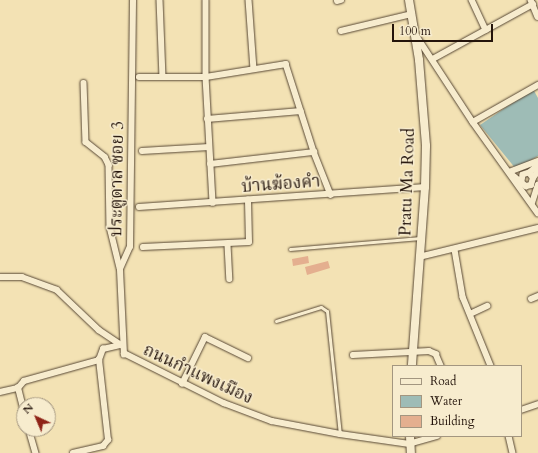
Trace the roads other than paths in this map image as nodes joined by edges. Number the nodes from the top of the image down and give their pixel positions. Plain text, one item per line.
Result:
1 (133, 0) edge
2 (160, 0) edge
3 (206, 0) edge
4 (249, 0) edge
5 (409, 0) edge
6 (472, 0) edge
7 (532, 2) edge
8 (412, 14) junction
9 (538, 17) edge
10 (486, 30) junction
11 (341, 31) dead end
12 (415, 35) junction
13 (433, 59) junction
14 (254, 69) junction
15 (206, 76) junction
16 (140, 77) dead end
17 (163, 77) junction
18 (84, 83) dead end
19 (538, 85) edge
20 (301, 111) junction
21 (208, 119) junction
22 (472, 122) junction
23 (209, 147) junction
24 (142, 151) dead end
25 (314, 152) junction
26 (538, 161) edge
27 (210, 164) junction
28 (538, 165) edge
29 (538, 171) edge
30 (509, 172) junction
31 (526, 174) junction
32 (533, 178) junction
33 (522, 181) junction
34 (538, 185) edge
35 (529, 186) junction
36 (425, 187) junction
37 (332, 195) junction
38 (248, 200) junction
39 (213, 203) junction
40 (532, 203) junction
41 (139, 207) dead end
42 (538, 213) edge
43 (538, 228) edge
44 (421, 238) junction
45 (228, 244) junction
46 (142, 247) dead end
47 (290, 249) dead end
48 (454, 250) junction
49 (419, 257) junction
50 (120, 269) junction
51 (0, 277) edge
52 (230, 279) dead end
53 (538, 296) edge
54 (531, 299) dead end
55 (487, 306) dead end
56 (470, 314) junction
57 (276, 321) dead end
58 (121, 345) junction
59 (412, 350) junction
60 (124, 355) junction
61 (353, 355) dead end
62 (248, 358) dead end
63 (99, 360) junction
64 (412, 365) edge
65 (441, 365) edge
66 (491, 365) edge
67 (182, 384) junction
68 (18, 388) junction
69 (0, 392) edge
70 (20, 397) edge
71 (538, 404) edge
72 (522, 410) edge
73 (340, 434) junction
74 (31, 437) edge
75 (430, 437) edge
76 (509, 437) edge
77 (410, 440) edge
78 (36, 453) edge
79 (74, 453) edge
80 (411, 453) edge
81 (513, 453) edge

1 - 50 street, ประตูดาล ซอย 3
2 - 17 street
3 - 15 street
4 - 14 street
5 - 8 main road, Pratu Ma Road
6 - 10 street
7 - 9 street
7 - 10 street
8 - 11 street
8 - 12 main road, Pratu Ma Road
10 - 13 street
12 - 13 street
12 - 36 main road, Pratu Ma Road
13 - 22 street
14 - 15 street
14 - 20 street
15 - 17 street
15 - 21 street
16 - 17 street
18 - 50 street
19 - 22 street
20 - 21 street
20 - 25 street
21 - 23 street
22 - 30 street
23 - 24 street
23 - 27 street
25 - 27 street
25 - 37 street
26 - 30 street
27 - 39 street
28 - 31 street
29 - 32 street
30 - 31 street
30 - 33 street
30 - 40 street
31 - 32 street
31 - 33 street
32 - 35 street
33 - 35 street
34 - 40 street
35 - 40 street
36 - 37 street, บ้านฆ้องคำ
36 - 44 main road, Pratu Ma Road
37 - 38 street, บ้านฆ้องคำ
38 - 39 street, บ้านฆ้องคำ
38 - 45 street
39 - 41 street, บ้านฆ้องคำ
40 - 42 street
43 - 48 street
44 - 47 lane
44 - 49 main road, Pratu Ma Road
45 - 46 street
45 - 52 street
48 - 49 street
48 - 56 street
49 - 59 main road, Pratu Ma Road
50 - 60 street, ประตูดาล ซอย 3
51 - 58 street
53 - 54 street
55 - 56 street
56 - 66 street
57 - 73 lane
58 - 60 street, ถนนกำแพงเมือง
58 - 63 street, ถนนกำแพงเมือง
59 - 61 street
59 - 64 main road, Pratu Ma Road
59 - 65 street
60 - 67 street, ถนนกำแพงเมือง
62 - 67 street
63 - 68 street
63 - 79 street
67 - 73 street, ถนนกำแพงเมือง
68 - 69 street
68 - 70 street
71 - 72 street
73 - 77 street, ถนนกำแพงเมือง
74 - 78 street
75 - 77 street
76 - 81 street
77 - 80 main road

